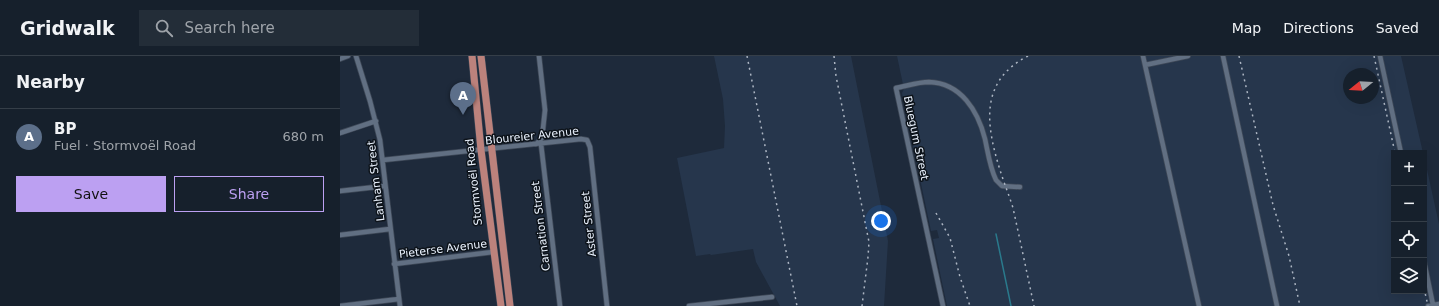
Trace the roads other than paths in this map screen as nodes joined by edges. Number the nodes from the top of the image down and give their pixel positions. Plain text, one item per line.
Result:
1 (348, 56) edge
2 (356, 56) edge
3 (472, 56) edge
4 (481, 56) edge
5 (539, 56) edge
6 (1143, 56) edge
7 (1188, 56) edge
8 (1223, 56) edge
9 (1380, 56) edge
10 (340, 59) edge
11 (1145, 65) junction
12 (376, 121) junction
13 (340, 133) edge
14 (587, 140) joint
15 (538, 144) junction
16 (492, 149) junction
17 (481, 150) junction
18 (1400, 150) edge
19 (383, 160) junction
20 (385, 186) junction
21 (1020, 187) dead end
22 (340, 191) edge
23 (390, 229) junction
24 (340, 235) edge
25 (494, 252) junction
26 (394, 264) junction
27 (1427, 274) edge
28 (772, 297) dead end
29 (399, 299) junction
30 (1439, 304) edge
31 (704, 305) edge
32 (1434, 305) junction
33 (340, 306) edge
34 (400, 306) edge
35 (501, 306) edge
36 (510, 306) edge
37 (560, 306) edge
38 (607, 306) edge
39 (689, 306) edge
40 (943, 306) edge
41 (1199, 306) edge
42 (1277, 306) edge
43 (1428, 306) edge

1 - 10 street
2 - 12 street, Lanham Street
3 - 17 main road, Stormvoël Road
4 - 16 main road, Stormvoël Road
5 - 15 street
6 - 11 street
7 - 11 street
8 - 42 street
9 - 18 street
11 - 41 street
12 - 13 street
12 - 19 street, Lanham Street
14 - 15 street, Bloureier Avenue
14 - 38 street, Aster Street
15 - 16 street, Bloureier Avenue
15 - 37 street, Carnation Street
16 - 17 street, Bloureier Avenue
16 - 36 main road, Stormvoël Road
17 - 19 street, Bloureier Avenue
17 - 25 main road, Stormvoël Road
19 - 20 street, Lanham Street
20 - 22 street
20 - 23 street, Lanham Street
21 - 40 street, Bluegum Street
23 - 24 street
23 - 26 street, Lanham Street
25 - 26 street, Pieterse Avenue
25 - 35 main road, Stormvoël Road
26 - 29 street, Lanham Street
27 - 32 street
28 - 31 street
29 - 33 street
29 - 34 street, Lanham Street
30 - 32 street
31 - 39 street
32 - 43 street

